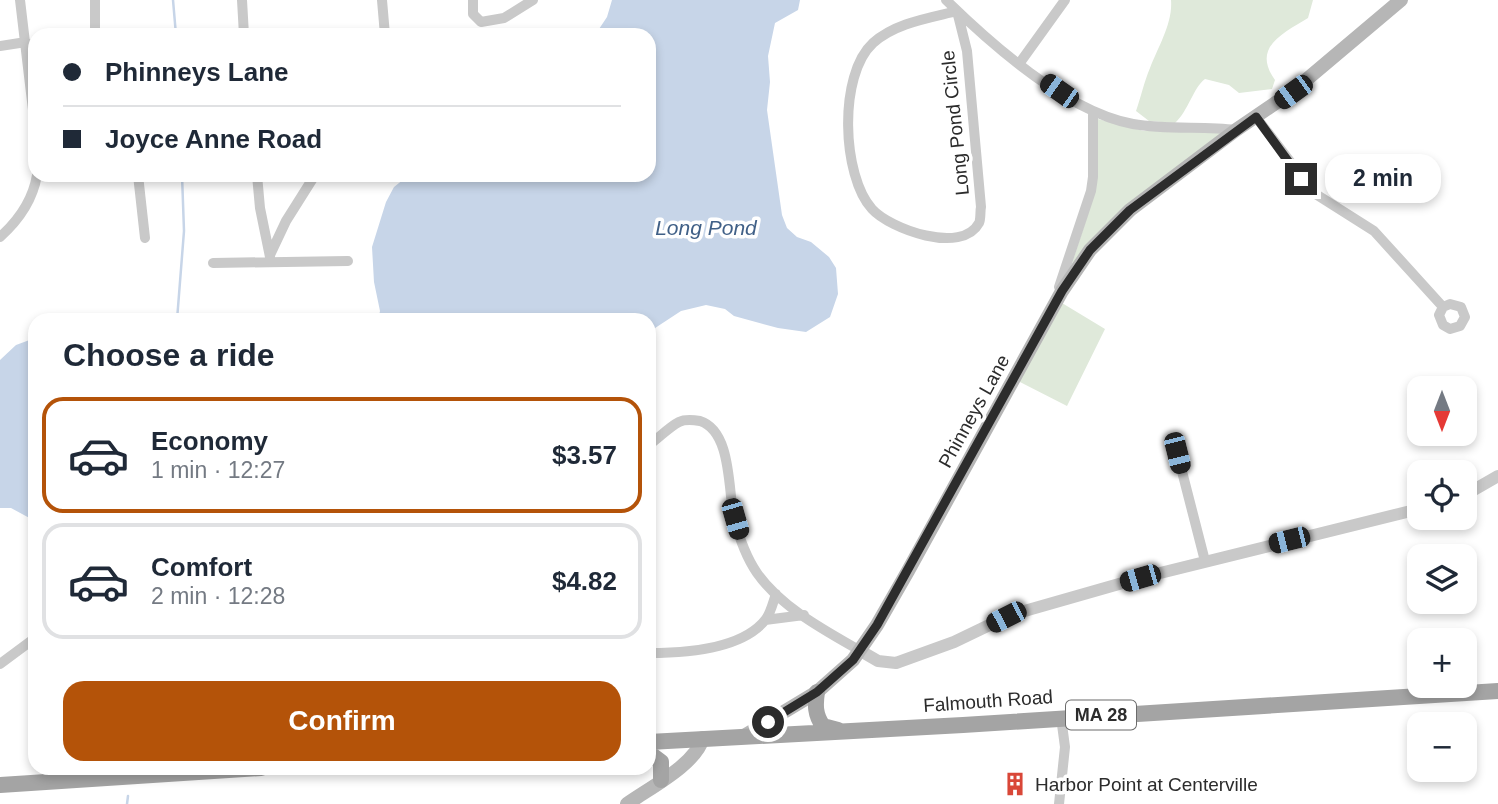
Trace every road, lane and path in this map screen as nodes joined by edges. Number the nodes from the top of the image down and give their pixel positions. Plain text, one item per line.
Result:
1 (20, 0) edge
2 (95, 0) edge
3 (242, 0) edge
4 (382, 0) edge
5 (473, 0) edge
6 (534, 0) edge
7 (946, 0) edge
8 (1065, 0) edge
9 (1401, 0) edge
10 (957, 11) junction
11 (95, 28) edge
12 (246, 28) edge
13 (384, 28) edge
14 (26, 42) junction
15 (0, 46) edge
16 (28, 61) edge
17 (1019, 64) junction
18 (1093, 111) junction
19 (1256, 117) junction
20 (1236, 130) junction
21 (35, 182) edge
22 (139, 182) edge
23 (258, 182) edge
24 (311, 182) edge
25 (0, 237) edge
26 (145, 238) dead end
27 (270, 259) junction
28 (348, 261) dead end
29 (213, 262) dead end
30 (1443, 307) dead end
31 (1050, 312) junction
32 (656, 440) edge
33 (1177, 453) dead end
34 (1498, 476) edge
35 (1477, 488) edge
36 (1407, 512) edge
37 (1205, 561) junction
38 (776, 594) junction
39 (804, 615) junction
40 (765, 621) junction
41 (28, 643) edge
42 (859, 650) junction
43 (656, 652) edge
44 (0, 664) edge
45 (1498, 691) edge
46 (817, 692) junction
47 (1060, 717) junction
48 (847, 731) junction
49 (744, 736) junction
50 (704, 738) junction
51 (656, 741) edge
52 (656, 758) edge
53 (75, 775) edge
54 (661, 780) junction
55 (0, 785) edge
56 (628, 804) edge
57 (1059, 804) edge

1 - 14 street
2 - 11 street
3 - 12 street
4 - 13 street
5 - 6 street
7 - 10 street
8 - 17 street
9 - 19 main road, Phinneys Lane
10 - 10 street, Long Pond Circle
10 - 17 street
14 - 15 street
14 - 16 street
17 - 18 street
18 - 20 street
18 - 31 street
19 - 20 main road, Phinneys Lane
19 - 30 street
20 - 31 main road, Phinneys Lane
21 - 25 street
22 - 26 street
23 - 27 street
24 - 27 street
27 - 28 street
27 - 29 street
31 - 42 main road, Phinneys Lane
32 - 38 street
33 - 37 street
34 - 35 street
36 - 37 street
37 - 42 street
38 - 39 street
38 - 40 street
39 - 40 street
39 - 42 street
40 - 43 street
41 - 44 street
42 - 46 main road, Phinneys Lane
45 - 47 main road, Falmouth Road / MA 28
46 - 48 main road
46 - 49 main road, Phinneys Lane
47 - 48 main road, Falmouth Road / MA 28
47 - 57 street
48 - 49 main road, Falmouth Road / MA 28
49 - 50 main road, Falmouth Road / MA 28
50 - 51 main road, Falmouth Road / MA 28
50 - 54 main road
52 - 54 main road
53 - 55 main road
54 - 56 main road

